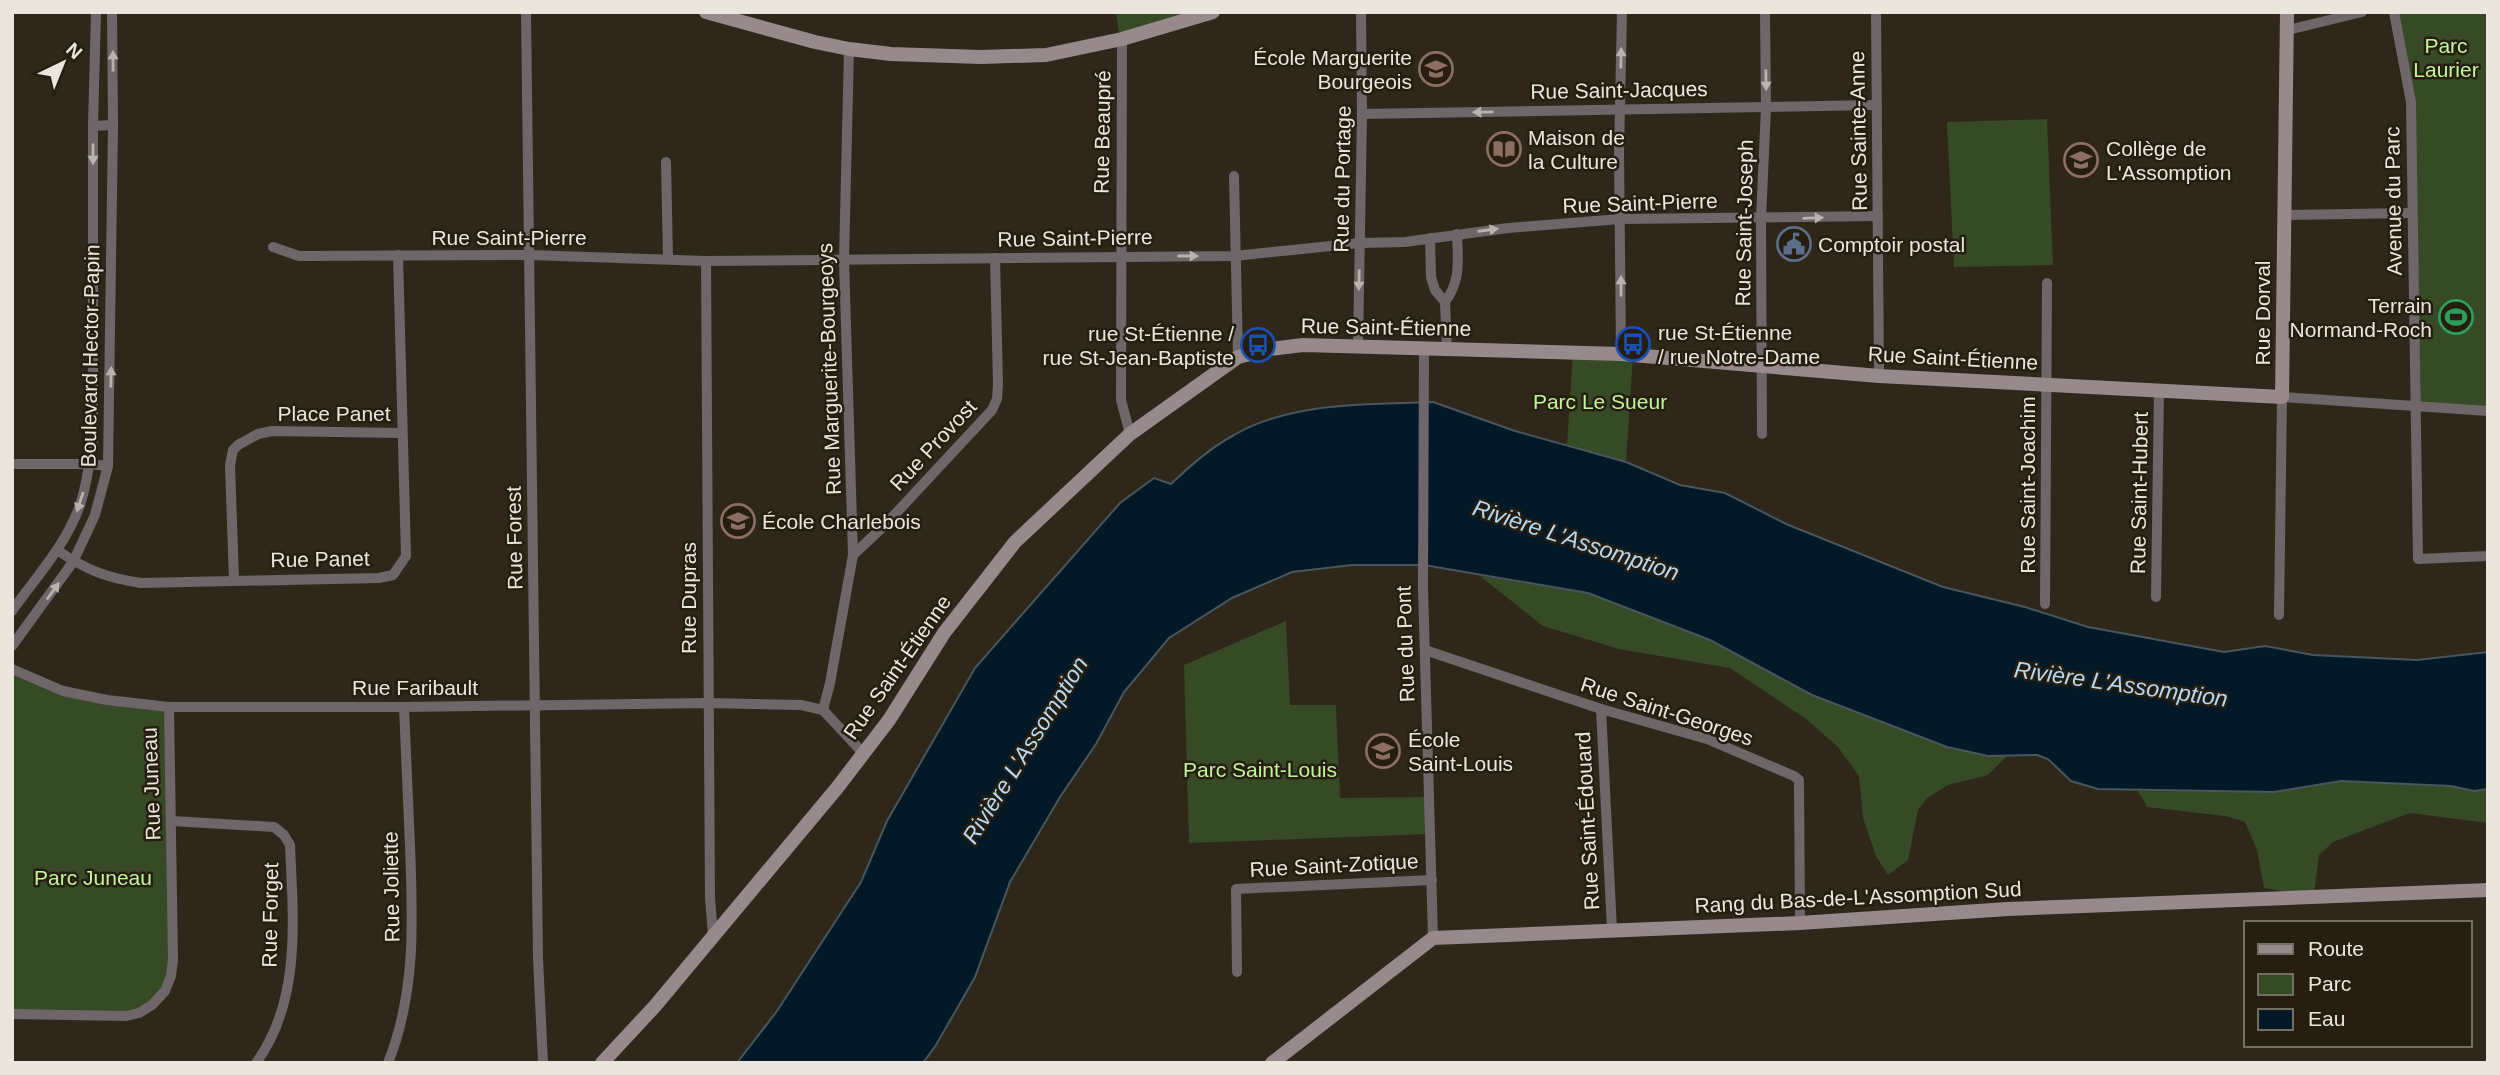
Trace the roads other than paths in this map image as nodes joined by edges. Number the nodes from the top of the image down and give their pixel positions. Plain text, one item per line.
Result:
1 (96, 12) edge
2 (112, 12) edge
3 (526, 12) edge
4 (706, 12) edge
5 (1213, 12) edge
6 (1361, 12) edge
7 (1622, 12) edge
8 (1765, 12) edge
9 (1876, 12) edge
10 (2287, 12) edge
11 (2361, 12) edge
12 (2394, 12) edge
13 (2288, 30) junction
14 (1122, 39) junction
15 (849, 49) junction
16 (1877, 105) junction
17 (1766, 107) junction
18 (1620, 110) junction
19 (1363, 114) junction
20 (113, 125) junction
21 (93, 126) junction
22 (666, 162) dead end
23 (1234, 176) dead end
24 (2412, 212) junction
25 (2284, 215) junction
26 (1878, 216) junction
27 (1620, 219) junction
28 (1761, 219) junction
29 (1457, 234) junction
30 (1430, 238) junction
31 (1360, 243) junction
32 (273, 247) dead end
33 (398, 255) junction
34 (530, 255) junction
35 (1234, 256) junction
36 (1120, 257) junction
37 (667, 258) junction
38 (995, 258) junction
39 (844, 260) junction
40 (706, 261) junction
41 (2047, 283) dead end
42 (1445, 302) junction
43 (1358, 346) junction
44 (1424, 348) junction
45 (1447, 349) junction
46 (1621, 354) junction
47 (1238, 357) junction
48 (1763, 366) junction
49 (1879, 376) junction
50 (2046, 385) junction
51 (2159, 390) junction
52 (2282, 397) junction
53 (2417, 407) junction
54 (2488, 411) edge
55 (402, 433) junction
56 (1130, 434) junction
57 (1762, 434) dead end
58 (12, 464) edge
59 (90, 464) junction
60 (108, 466) junction
61 (57, 550) junction
62 (853, 555) junction
63 (2488, 556) edge
64 (73, 562) junction
65 (234, 580) junction
66 (2156, 597) dead end
67 (2045, 604) dead end
68 (12, 611) edge
69 (2279, 615) dead end
70 (12, 646) edge
71 (1425, 650) junction
72 (12, 668) edge
73 (708, 703) junction
74 (535, 705) junction
75 (169, 707) junction
76 (404, 707) junction
77 (1601, 709) junction
78 (823, 710) junction
79 (863, 753) junction
80 (172, 821) junction
81 (1432, 880) junction
82 (2488, 890) edge
83 (1800, 923) junction
84 (1612, 930) junction
85 (713, 935) junction
86 (1433, 938) junction
87 (1237, 972) dead end
88 (12, 1014) edge
89 (256, 1063) edge
90 (388, 1063) edge
91 (543, 1063) edge
92 (602, 1063) edge
93 (1272, 1063) edge

1 - 21 street, Boulevard Hector-Papin
20 -> 2 street, Boulevard Hector-Papin
3 - 34 street, Rue Forest
4 - 15 street
5 - 14 street
6 - 19 street, Rue du Portage
18 -> 7 street
8 -> 17 street, Rue Saint-Joseph
9 - 16 street, Rue Sainte-Anne
10 - 13 street, Rue Dorval
11 - 13 street
12 - 24 street, Avenue du Parc
13 - 25 street, Rue Dorval
14 - 15 street
14 - 36 street, Rue Beaupré
15 - 39 street, Rue Marguerite-Bourgeoys
16 - 17 street, Rue Saint-Jacques
16 - 26 street, Rue Sainte-Anne
17 - 18 street, Rue Saint-Jacques
17 - 28 street, Rue Saint-Joseph
18 -> 19 street, Rue Saint-Jacques
18 - 27 street
19 - 31 street, Rue du Portage
20 - 21 street
60 -> 20 street, Boulevard Hector-Papin
21 -> 59 street, Boulevard Hector-Papin
22 - 37 street
23 - 35 street
24 - 25 street
24 - 53 street, Avenue du Parc
25 - 52 street, Rue Dorval
28 -> 26 street, Rue Saint-Pierre
26 - 49 street, Rue Sainte-Anne
27 - 28 street, Rue Saint-Pierre
29 -> 27 street, Rue Saint-Pierre
46 -> 27 street
28 - 48 street, Rue Saint-Joseph
29 - 30 street, Rue Saint-Pierre
29 - 42 street
30 - 31 street, Rue Saint-Pierre
30 - 42 street
31 - 35 street, Rue Saint-Pierre
31 -> 43 street, Rue du Portage
32 - 33 street, Rue Saint-Pierre
33 - 34 street, Rue Saint-Pierre
33 - 55 street, Rue Panet
34 - 37 street, Rue Saint-Pierre
34 - 74 street, Rue Forest
36 -> 35 street, Rue Saint-Pierre
35 - 47 street
36 - 38 street, Rue Saint-Pierre
36 - 56 street, Rue Beaupré
37 - 40 street, Rue Saint-Pierre
38 - 39 street, Rue Saint-Pierre
38 - 62 street, Rue Provost
39 - 40 street, Rue Saint-Pierre
39 - 62 street, Rue Marguerite-Bourgeoys
40 - 73 street, Rue Dupras
41 - 50 street, Rue Saint-Joachim
42 - 45 street
43 - 44 street, Rue Saint-Étienne
43 - 47 street, Rue Saint-Étienne
44 - 45 street, Rue Saint-Étienne
44 - 71 street, Rue du Pont
45 - 46 street, Rue Saint-Étienne
46 - 48 street, Rue Saint-Étienne
47 - 56 street, Rue Saint-Étienne
48 - 49 street, Rue Saint-Étienne
48 - 57 street, Rue Saint-Joseph
49 - 50 street, Rue Saint-Étienne
50 - 51 street, Rue Saint-Étienne
50 - 67 street, Rue Saint-Joachim
51 - 52 street, Rue Saint-Étienne
51 - 66 street, Rue Saint-Hubert
52 - 53 street, Rue Saint-Étienne
52 - 69 street, Rue Dorval
53 - 54 street, Rue Saint-Étienne
53 - 63 street, Avenue du Parc
55 - 65 street, Place Panet
55 - 65 street, Rue Panet
56 - 79 street, Rue Saint-Étienne
58 - 59 street
59 - 60 street
59 -> 61 street, Boulevard Hector-Papin
60 - 64 street, Boulevard Hector-Papin
61 - 64 street, Rue Panet
61 - 68 street, Boulevard Hector-Papin
62 - 78 street, Rue Marguerite-Bourgeoys
64 - 65 street, Rue Panet
70 -> 64 street, Boulevard Hector-Papin
71 - 77 street, Rue Saint-Georges
71 - 81 street, Rue du Pont
72 - 75 street, Rue Faribault
73 - 74 street, Rue Faribault
73 - 78 street, Rue Faribault
73 - 85 street, Rue Dupras
74 - 76 street, Rue Faribault
74 - 91 street, Rue Forest
75 - 76 street, Rue Faribault
75 - 80 street, Rue Juneau
76 - 90 street, Rue Joliette
77 - 83 street, Rue Saint-Georges
77 - 84 street, Rue Saint-Édouard
78 - 79 street
79 - 85 street, Rue Saint-Étienne
80 - 88 street, Rue Juneau
80 - 89 street, Rue Forget
81 - 86 street, Rue du Pont
81 - 87 street, Rue Saint-Zotique
82 - 83 street, Rang du Bas-de-L'Assomption Sud
83 - 84 street, Rang du Bas-de-L'Assomption Sud
84 - 86 street, Rang du Bas-de-L'Assomption Sud
85 - 92 street, Rue Saint-Étienne
86 - 93 street

